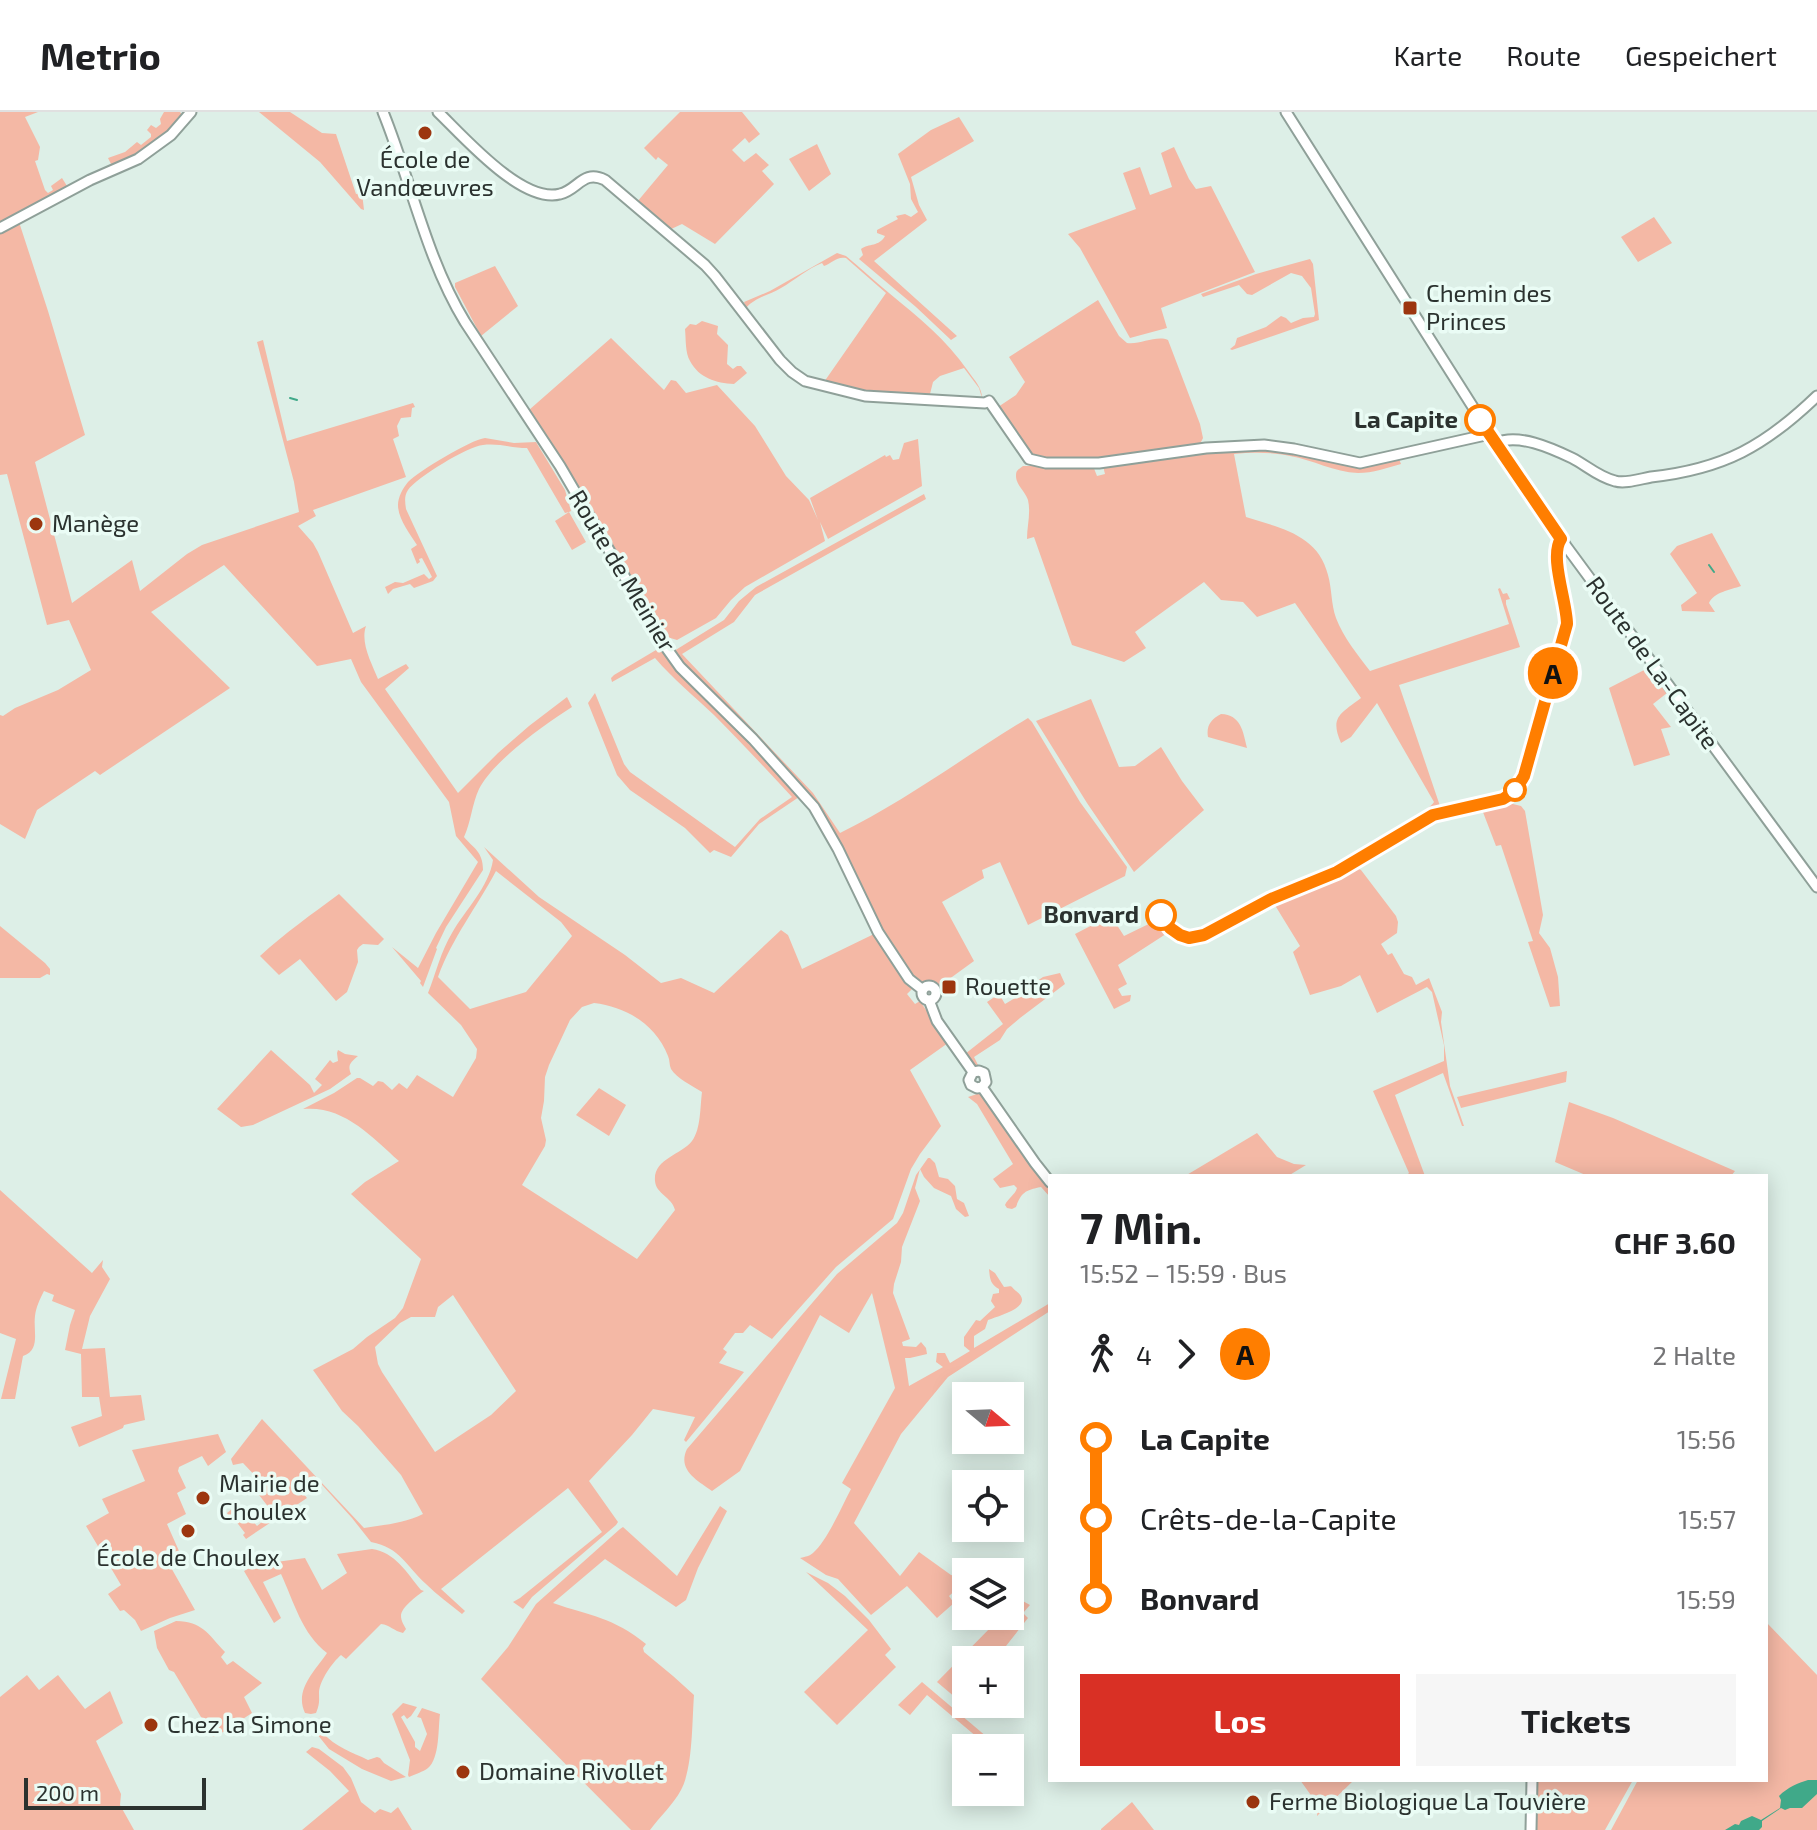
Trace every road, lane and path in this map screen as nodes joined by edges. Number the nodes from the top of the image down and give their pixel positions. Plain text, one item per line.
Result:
1 (191, 112) edge
2 (383, 112) edge
3 (438, 112) edge
4 (1286, 112) edge
5 (0, 228) edge
6 (1817, 396) edge
7 (1493, 439) junction
8 (1817, 887) edge
9 (1048, 1179) edge
10 (1532, 1782) edge
11 (1531, 1830) edge

1 - 5 street
2 - 9 street, Route de Meinier
3 - 7 street
4 - 7 street, Route de La-Capite
6 - 7 street
7 - 8 street, Route de La-Capite
10 - 11 street

